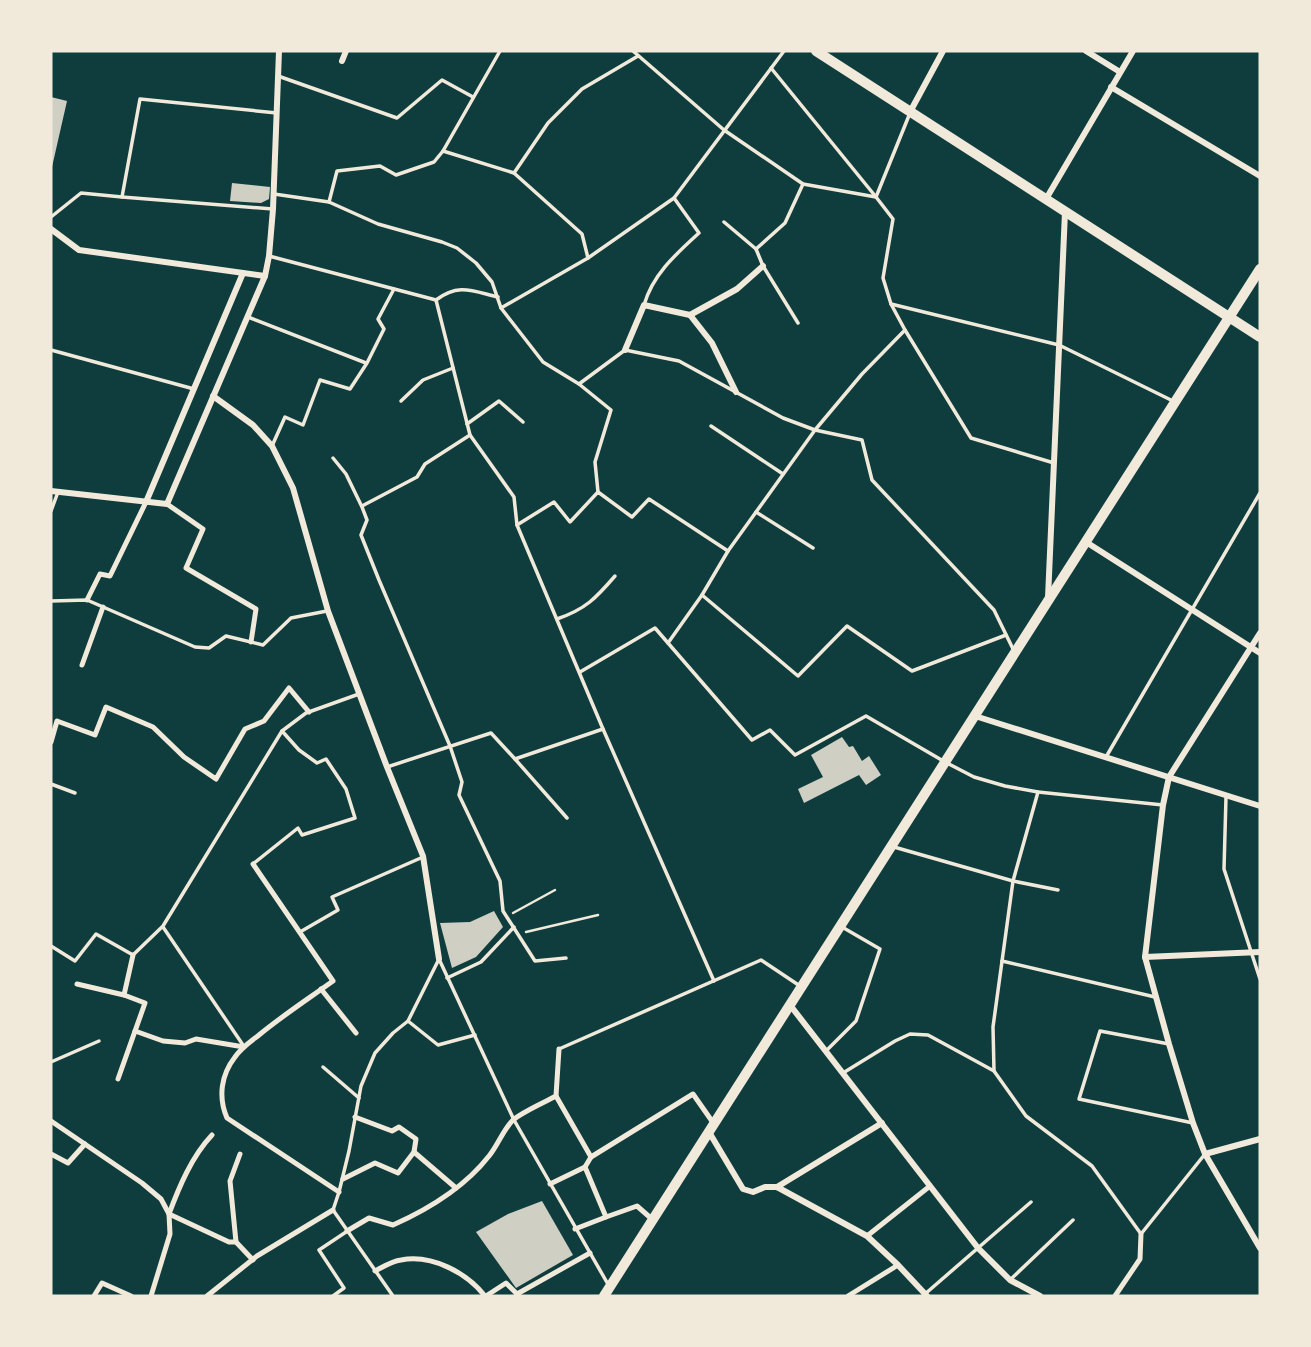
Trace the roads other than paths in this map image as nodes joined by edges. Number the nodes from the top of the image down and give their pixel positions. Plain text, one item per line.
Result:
1 (279, 51) edge
2 (346, 51) edge
3 (500, 51) edge
4 (633, 51) edge
5 (784, 51) edge
6 (816, 51) edge
7 (943, 51) edge
8 (1086, 51) edge
9 (1133, 51) edge
10 (638, 56) junction
11 (342, 61) dead end
12 (771, 68) junction
13 (1120, 72) junction
14 (278, 76) junction
15 (1111, 87) junction
16 (473, 97) junction
17 (910, 112) junction
18 (277, 113) junction
19 (724, 131) junction
20 (443, 151) junction
21 (514, 173) junction
22 (1260, 176) edge
23 (803, 184) junction
24 (274, 194) junction
25 (122, 197) junction
26 (876, 197) junction
27 (674, 198) junction
28 (1046, 200) junction
29 (329, 202) junction
30 (273, 209) junction
31 (1065, 212) junction
32 (51, 217) edge
33 (724, 222) dead end
34 (51, 229) edge
35 (756, 249) junction
36 (270, 256) junction
37 (588, 258) junction
38 (763, 266) junction
39 (1260, 269) edge
40 (243, 273) junction
41 (265, 276) junction
42 (394, 289) junction
43 (498, 298) junction
44 (436, 300) junction
45 (644, 304) junction
46 (891, 304) junction
47 (501, 308) junction
48 (690, 315) junction
49 (247, 317) junction
50 (1229, 318) junction
51 (798, 323) dead end
52 (905, 330) junction
53 (1260, 337) edge
54 (1059, 345) junction
55 (625, 350) junction
56 (51, 351) edge
57 (367, 363) junction
58 (453, 368) junction
59 (579, 384) junction
60 (194, 388) junction
61 (736, 392) junction
62 (213, 396) junction
63 (401, 401) dead end
64 (1175, 402) junction
65 (523, 422) dead end
66 (467, 424) junction
67 (711, 426) dead end
68 (815, 430) junction
69 (470, 435) junction
70 (272, 446) junction
71 (333, 458) dead end
72 (1054, 463) junction
73 (783, 474) junction
74 (54, 491) edge
75 (598, 492) junction
76 (1260, 493) edge
77 (146, 502) junction
78 (167, 504) junction
79 (362, 507) junction
80 (51, 511) edge
81 (756, 512) junction
82 (517, 525) junction
83 (1086, 542) junction
84 (813, 548) dead end
85 (728, 551) junction
86 (615, 576) dead end
87 (702, 595) junction
88 (87, 600) junction
89 (51, 601) edge
90 (1048, 601) junction
91 (103, 607) junction
92 (1192, 609) junction
93 (328, 611) junction
94 (557, 619) junction
95 (1260, 633) edge
96 (1006, 635) junction
97 (251, 642) junction
98 (668, 644) junction
99 (1251, 647) junction
100 (1015, 653) junction
101 (1260, 653) edge
102 (82, 666) dead end
103 (580, 672) junction
104 (359, 694) junction
105 (309, 712) junction
106 (975, 716) junction
107 (603, 729) junction
108 (282, 731) junction
109 (51, 742) edge
110 (450, 746) junction
111 (1106, 757) junction
112 (515, 759) junction
113 (945, 762) junction
114 (387, 767) junction
115 (1169, 777) junction
116 (51, 784) edge
117 (1038, 792) junction
118 (75, 793) dead end
119 (1226, 795) junction
120 (1163, 805) junction
121 (1260, 806) edge
122 (567, 818) dead end
123 (892, 846) junction
124 (423, 856) junction
125 (253, 864) joint
126 (1013, 881) junction
127 (1058, 890) dead end
128 (163, 926) junction
129 (840, 926) junction
130 (514, 927) junction
131 (300, 932) junction
132 (51, 946) edge
133 (1251, 952) junction
134 (1260, 952) edge
135 (133, 955) junction
136 (1146, 957) junction
137 (566, 958) dead end
138 (439, 959) junction
139 (1002, 961) junction
140 (447, 978) junction
141 (1260, 979) edge
142 (714, 981) junction
143 (77, 984) dead end
144 (802, 987) junction
145 (321, 989) junction
146 (124, 995) junction
147 (1155, 997) junction
148 (790, 1005) junction
149 (408, 1021) junction
150 (135, 1031) junction
151 (356, 1034) dead end
152 (475, 1035) junction
153 (99, 1041) dead end
154 (1168, 1044) junction
155 (244, 1047) junction
156 (559, 1049) joint
157 (826, 1052) junction
158 (51, 1062) edge
159 (323, 1067) dead end
160 (994, 1071) junction
161 (843, 1073) junction
162 (118, 1079) dead end
163 (556, 1096) junction
164 (359, 1098) junction
165 (355, 1117) junction
166 (514, 1120) junction
167 (51, 1121) edge
168 (882, 1123) junction
169 (1193, 1123) junction
170 (712, 1128) junction
171 (212, 1135) dead end
172 (1260, 1139) edge
173 (85, 1144) junction
174 (414, 1152) junction
175 (51, 1154) edge
176 (240, 1154) dead end
177 (1205, 1154) junction
178 (591, 1157) junction
179 (585, 1167) junction
180 (343, 1179) junction
181 (550, 1184) junction
182 (930, 1186) junction
183 (777, 1187) junction
184 (456, 1188) junction
185 (339, 1192) junction
186 (1031, 1202) dead end
187 (332, 1210) junction
188 (169, 1214) junction
189 (606, 1217) junction
190 (653, 1220) junction
191 (1073, 1220) dead end
192 (575, 1228) junction
193 (347, 1231) junction
194 (1141, 1234) junction
195 (867, 1236) junction
196 (236, 1242) junction
197 (978, 1248) junction
198 (1260, 1248) edge
199 (590, 1253) junction
200 (253, 1260) junction
201 (898, 1265) junction
202 (375, 1270) junction
203 (1010, 1280) junction
204 (609, 1293) edge
205 (518, 1295) edge
206 (926, 1295) edge
207 (94, 1296) edge
208 (131, 1296) edge
209 (151, 1296) edge
210 (206, 1296) edge
211 (333, 1296) edge
212 (393, 1296) edge
213 (485, 1296) edge
214 (848, 1296) edge
215 (1041, 1296) edge
216 (1115, 1296) edge

1 - 14 street
2 - 11 street
3 - 16 lane
4 - 10 lane
5 - 12 lane
6 - 17 main road
7 - 17 street
8 - 13 street
9 - 13 street
10 - 19 lane
10 - 21 lane
12 - 19 lane
12 - 26 lane
13 - 15 street
14 - 16 lane
14 - 18 street
15 - 22 street
15 - 28 street
16 - 20 lane
17 - 26 lane
17 - 28 main road
18 - 24 street
18 - 25 lane
19 - 23 lane
19 - 27 lane
20 - 21 lane
20 - 29 lane
21 - 37 lane
23 - 26 lane
23 - 35 lane
24 - 29 lane
24 - 30 street
25 - 30 lane
25 - 32 lane
26 - 46 lane
27 - 37 lane
27 - 45 lane
28 - 31 main road
29 - 43 lane
30 - 36 street
31 - 50 main road
31 - 54 street
33 - 35 lane
34 - 40 street
35 - 38 lane
36 - 41 street
36 - 42 lane
37 - 47 lane
38 - 48 street
38 - 51 lane
39 - 50 main road
40 - 41 street
40 - 60 street
41 - 49 street
42 - 44 lane
42 - 57 lane
43 - 44 lane
43 - 47 lane
44 - 58 lane
45 - 48 street
45 - 55 street
46 - 52 lane
46 - 54 lane
47 - 59 lane
48 - 61 street
49 - 57 lane
49 - 62 street
50 - 53 main road
50 - 64 main road
52 - 68 lane
52 - 72 lane
54 - 64 lane
54 - 72 street
55 - 59 lane
55 - 61 lane
56 - 60 lane
57 - 70 lane
58 - 63 lane
58 - 66 lane
59 - 75 lane
60 - 77 street
61 - 68 lane
62 - 70 street
62 - 78 street
64 - 83 main road
65 - 66 lane
66 - 69 lane
67 - 73 lane
68 - 73 lane
68 - 96 lane
69 - 79 lane
69 - 82 lane
70 - 93 street
71 - 79 lane
72 - 90 street
73 - 81 lane
74 - 77 street
74 - 80 lane
75 - 82 lane
75 - 85 lane
76 - 92 lane
77 - 78 street
77 - 88 street
78 - 97 street
79 - 110 lane
81 - 84 lane
81 - 85 lane
82 - 94 lane
83 - 90 main road
83 - 92 street
85 - 87 lane
86 - 94 lane
87 - 96 lane
87 - 98 lane
88 - 89 lane
88 - 91 lane
90 - 100 main road
91 - 97 lane
91 - 102 street
92 - 99 street
92 - 111 lane
93 - 97 lane
93 - 104 street
94 - 103 lane
95 - 99 street
96 - 100 lane
98 - 103 lane
98 - 113 lane
99 - 101 street
99 - 115 street
100 - 106 main road
103 - 107 lane
104 - 105 lane
104 - 114 street
105 - 108 lane
105 - 109 street
106 - 111 street
106 - 113 main road
107 - 112 lane
107 - 142 lane
108 - 125 lane
108 - 128 lane
110 - 112 lane
110 - 114 lane
110 - 130 lane
111 - 115 street
112 - 122 lane
113 - 117 lane
113 - 123 main road
114 - 124 street
115 - 119 street
115 - 120 street
116 - 118 lane
117 - 120 lane
117 - 126 lane
119 - 121 street
119 - 133 lane
120 - 136 street
123 - 126 lane
123 - 129 main road
124 - 131 lane
124 - 138 street
125 - 131 street
126 - 127 lane
126 - 139 lane
128 - 135 lane
128 - 155 lane
129 - 144 main road
129 - 157 lane
130 - 137 lane
130 - 140 lane
131 - 145 street
132 - 135 lane
133 - 134 street
133 - 136 street
133 - 141 lane
135 - 146 street
136 - 147 street
138 - 140 lane
138 - 149 lane
139 - 147 lane
139 - 160 lane
140 - 152 lane
142 - 144 lane
142 - 156 lane
143 - 146 street
144 - 148 main road
145 - 151 street
145 - 155 street
146 - 150 street
147 - 154 street
148 - 157 street
148 - 170 main road
149 - 152 lane
149 - 164 lane
150 - 155 street
150 - 162 street
152 - 166 lane
153 - 158 lane
154 - 169 street
154 - 169 lane
155 - 185 street
156 - 163 street
157 - 161 street
159 - 164 lane
160 - 161 lane
160 - 194 lane
161 - 168 street
163 - 166 street
163 - 178 street
164 - 165 lane
165 - 174 street
165 - 180 lane
166 - 181 lane
166 - 184 street
167 - 173 street
168 - 182 street
168 - 183 street
169 - 177 street
170 - 178 street
170 - 183 street
170 - 190 main road
171 - 188 street
172 - 177 street
173 - 175 street
173 - 188 street
174 - 180 street
174 - 184 street
176 - 196 street
177 - 194 lane
177 - 198 street
178 - 179 street
179 - 181 street
179 - 189 street
180 - 185 lane
181 - 192 lane
182 - 195 street
182 - 197 street
183 - 195 street
184 - 193 street
185 - 187 lane
186 - 197 lane
187 - 193 lane
187 - 200 street
188 - 196 street
188 - 209 street
189 - 190 street
189 - 192 street
190 - 204 main road
191 - 203 lane
192 - 199 lane
193 - 202 lane
193 - 211 lane
194 - 216 street
195 - 201 street
196 - 200 street
197 - 203 street
197 - 206 lane
199 - 204 lane
199 - 205 street
200 - 210 street
201 - 206 street
201 - 214 street
202 - 212 lane
202 - 213 street
203 - 215 street
205 - 213 street
207 - 208 street

